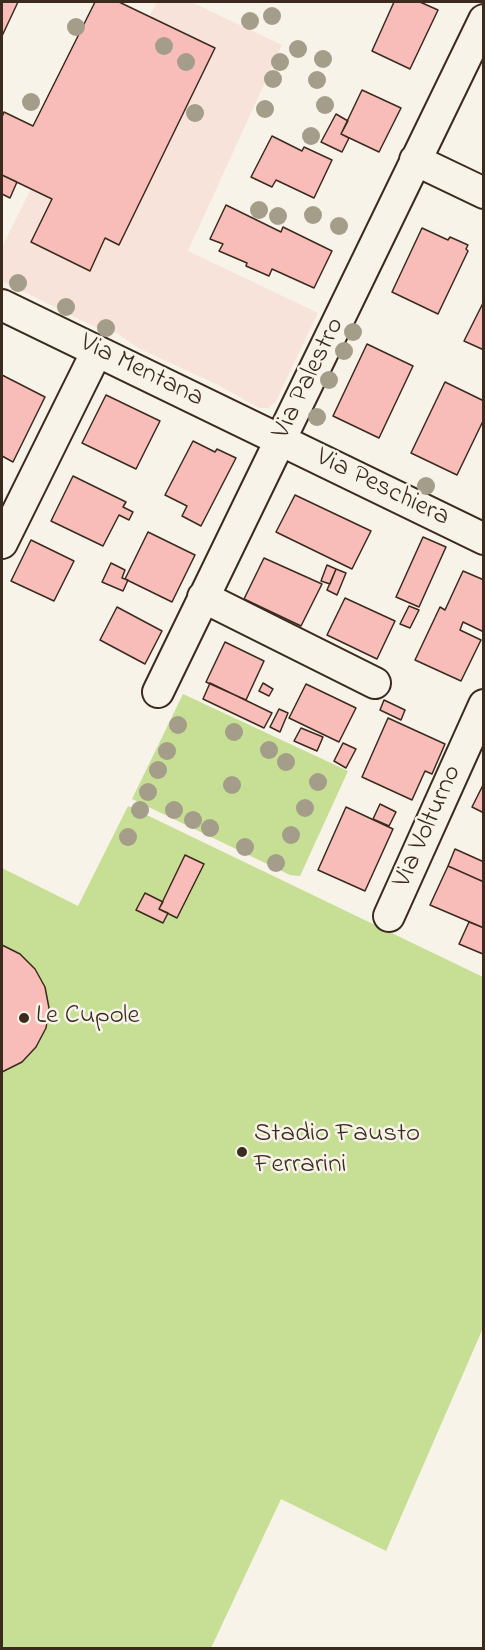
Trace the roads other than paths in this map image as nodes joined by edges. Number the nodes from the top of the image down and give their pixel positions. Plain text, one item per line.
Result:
1 (483, 20) edge
2 (415, 160) junction
3 (483, 193) edge
4 (2, 305) edge
5 (97, 351) junction
6 (280, 440) junction
7 (483, 539) edge
8 (2, 543) edge
9 (203, 597) junction
10 (375, 683) dead end
11 (158, 692) dead end
12 (483, 705) edge
13 (389, 916) dead end

1 - 2 street, Via Palestro
2 - 3 street
2 - 6 street, Via Palestro
4 - 5 street, Via Mentana
5 - 6 street, Via Mentana
5 - 8 street
6 - 7 street, Via Peschiera
6 - 9 street, Via Palestro
9 - 10 street
9 - 11 street, Via Palestro
12 - 13 street, Via Volturno

